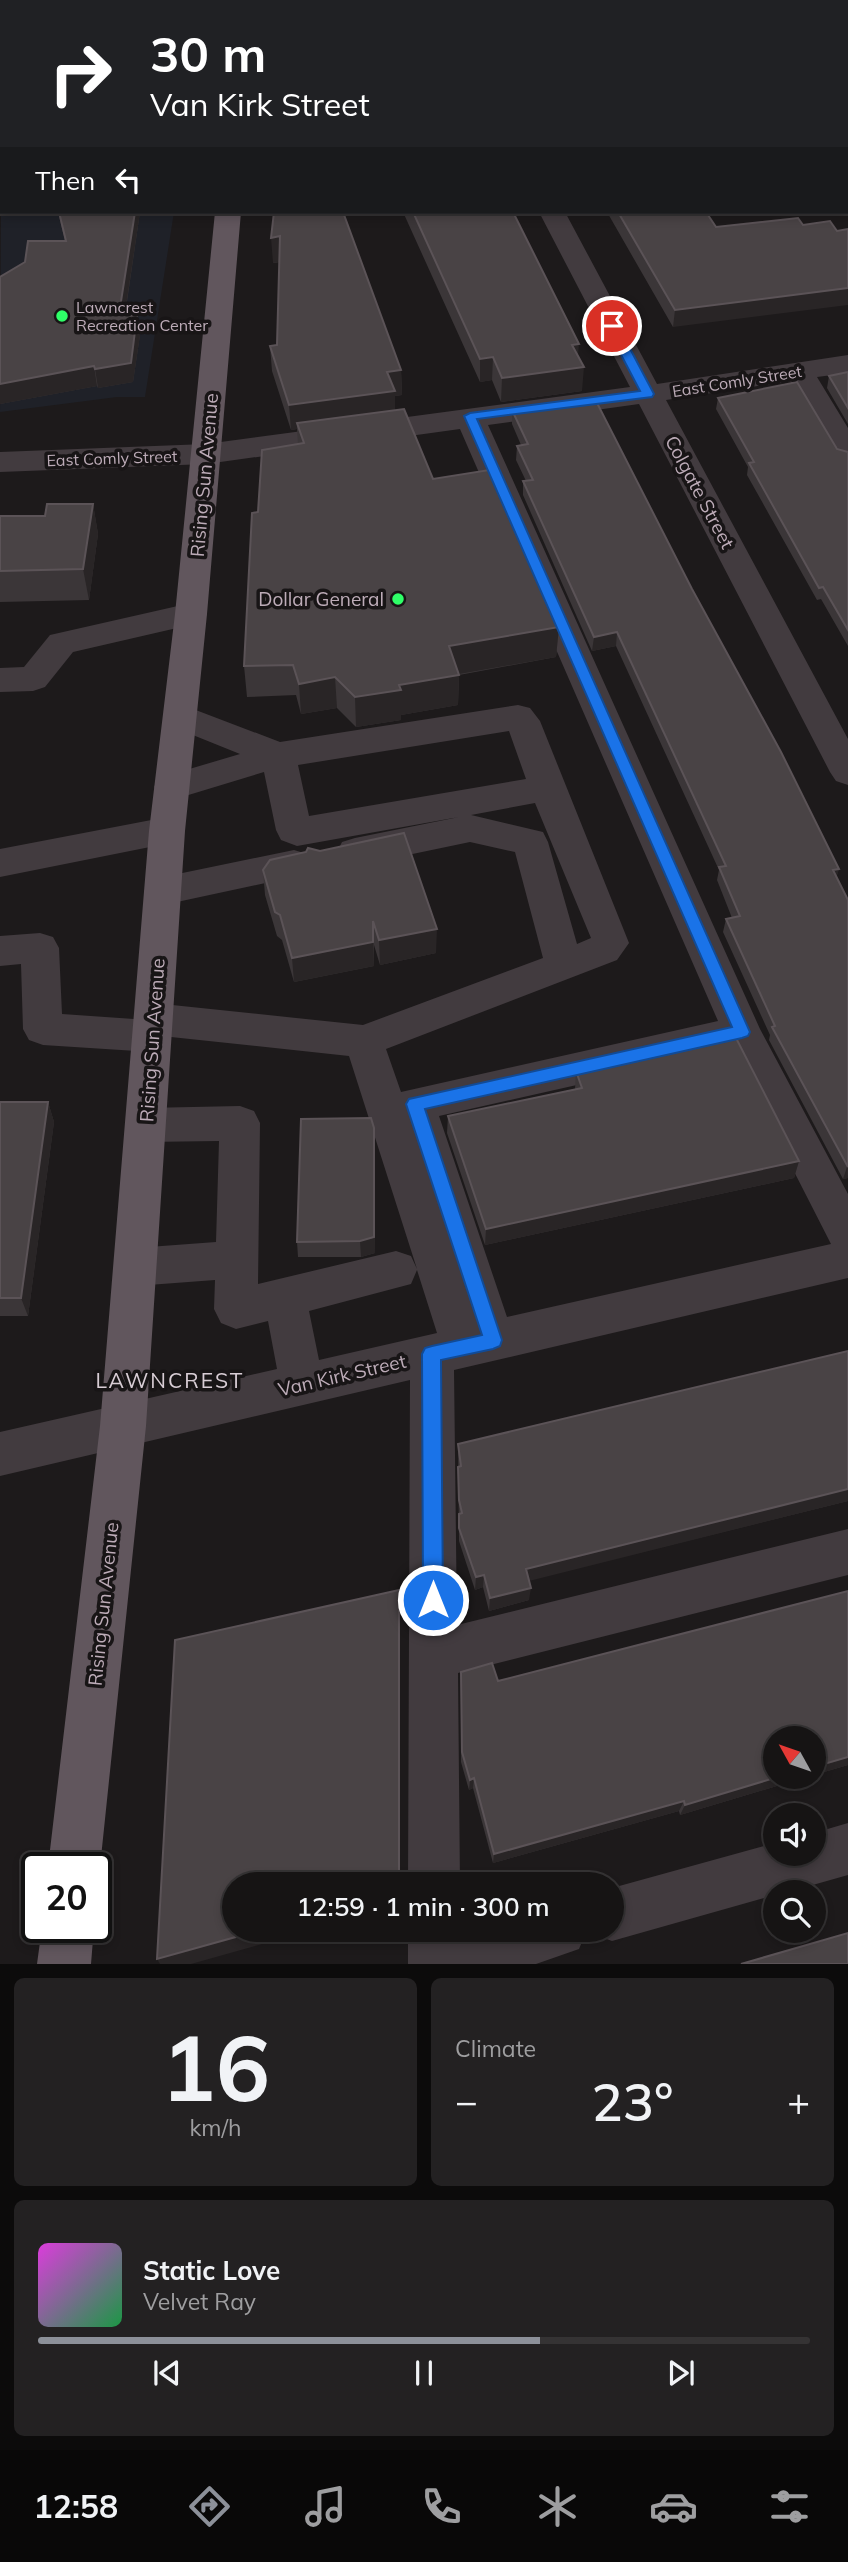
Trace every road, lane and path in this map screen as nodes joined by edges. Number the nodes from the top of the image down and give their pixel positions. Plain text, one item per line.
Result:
1 (228, 214) edge
2 (553, 214) edge
3 (848, 364) edge
4 (798, 371) junction
5 (648, 394) junction
6 (470, 416) junction
7 (848, 452) edge
8 (206, 454) junction
9 (0, 463) edge
10 (191, 614) junction
11 (0, 680) edge
12 (180, 716) junction
13 (278, 755) junction
14 (848, 772) edge
15 (172, 787) junction
16 (547, 788) junction
17 (167, 831) junction
18 (0, 863) edge
19 (163, 891) junction
20 (0, 951) edge
21 (564, 966) junction
22 (153, 1027) junction
23 (742, 1032) junction
24 (365, 1041) junction
25 (145, 1125) junction
26 (848, 1235) edge
27 (237, 1259) junction
28 (848, 1259) edge
29 (135, 1267) junction
30 (396, 1270) dead end
31 (285, 1297) junction
32 (463, 1347) junction
33 (302, 1384) junction
34 (123, 1426) junction
35 (0, 1454) edge
36 (848, 1552) edge
37 (434, 1655) junction
38 (848, 1849) edge
39 (76, 1852) edge
40 (434, 1872) edge
41 (624, 1912) edge
42 (435, 1942) edge
43 (518, 1942) edge
44 (66, 1943) edge
45 (64, 1964) edge
46 (435, 1964) edge
47 (442, 1964) edge

1 - 8 main road, Rising Sun Avenue
2 - 5 street, Colgate Street
3 - 4 street, East Comly Street
4 - 5 street, East Comly Street
4 - 7 street
5 - 6 street, East Comly Street
5 - 14 street, Colgate Street
6 - 8 street, East Comly Street
6 - 23 street
8 - 9 street, East Comly Street
8 - 10 main road, Rising Sun Avenue
10 - 11 street
10 - 12 main road, Rising Sun Avenue
12 - 13 street
12 - 15 main road, Rising Sun Avenue
13 - 15 street
13 - 16 street
13 - 16 street
15 - 17 main road, Rising Sun Avenue
16 - 21 street
17 - 18 street
17 - 19 main road, Rising Sun Avenue
19 - 21 street
19 - 22 main road, Rising Sun Avenue
20 - 22 street
21 - 24 street
22 - 24 street
22 - 25 main road, Rising Sun Avenue
23 - 26 street
23 - 32 street
24 - 32 street
25 - 27 street
25 - 29 main road, Rising Sun Avenue
27 - 29 street
27 - 31 street
28 - 32 street, Van Kirk Street
29 - 34 main road, Rising Sun Avenue
30 - 31 street
31 - 33 street
32 - 33 street, Van Kirk Street
32 - 37 street
33 - 34 street, Van Kirk Street
34 - 35 street, Van Kirk Street
34 - 39 main road, Rising Sun Avenue
36 - 37 street
37 - 40 street
38 - 41 street
42 - 46 street
43 - 47 street
44 - 45 main road

